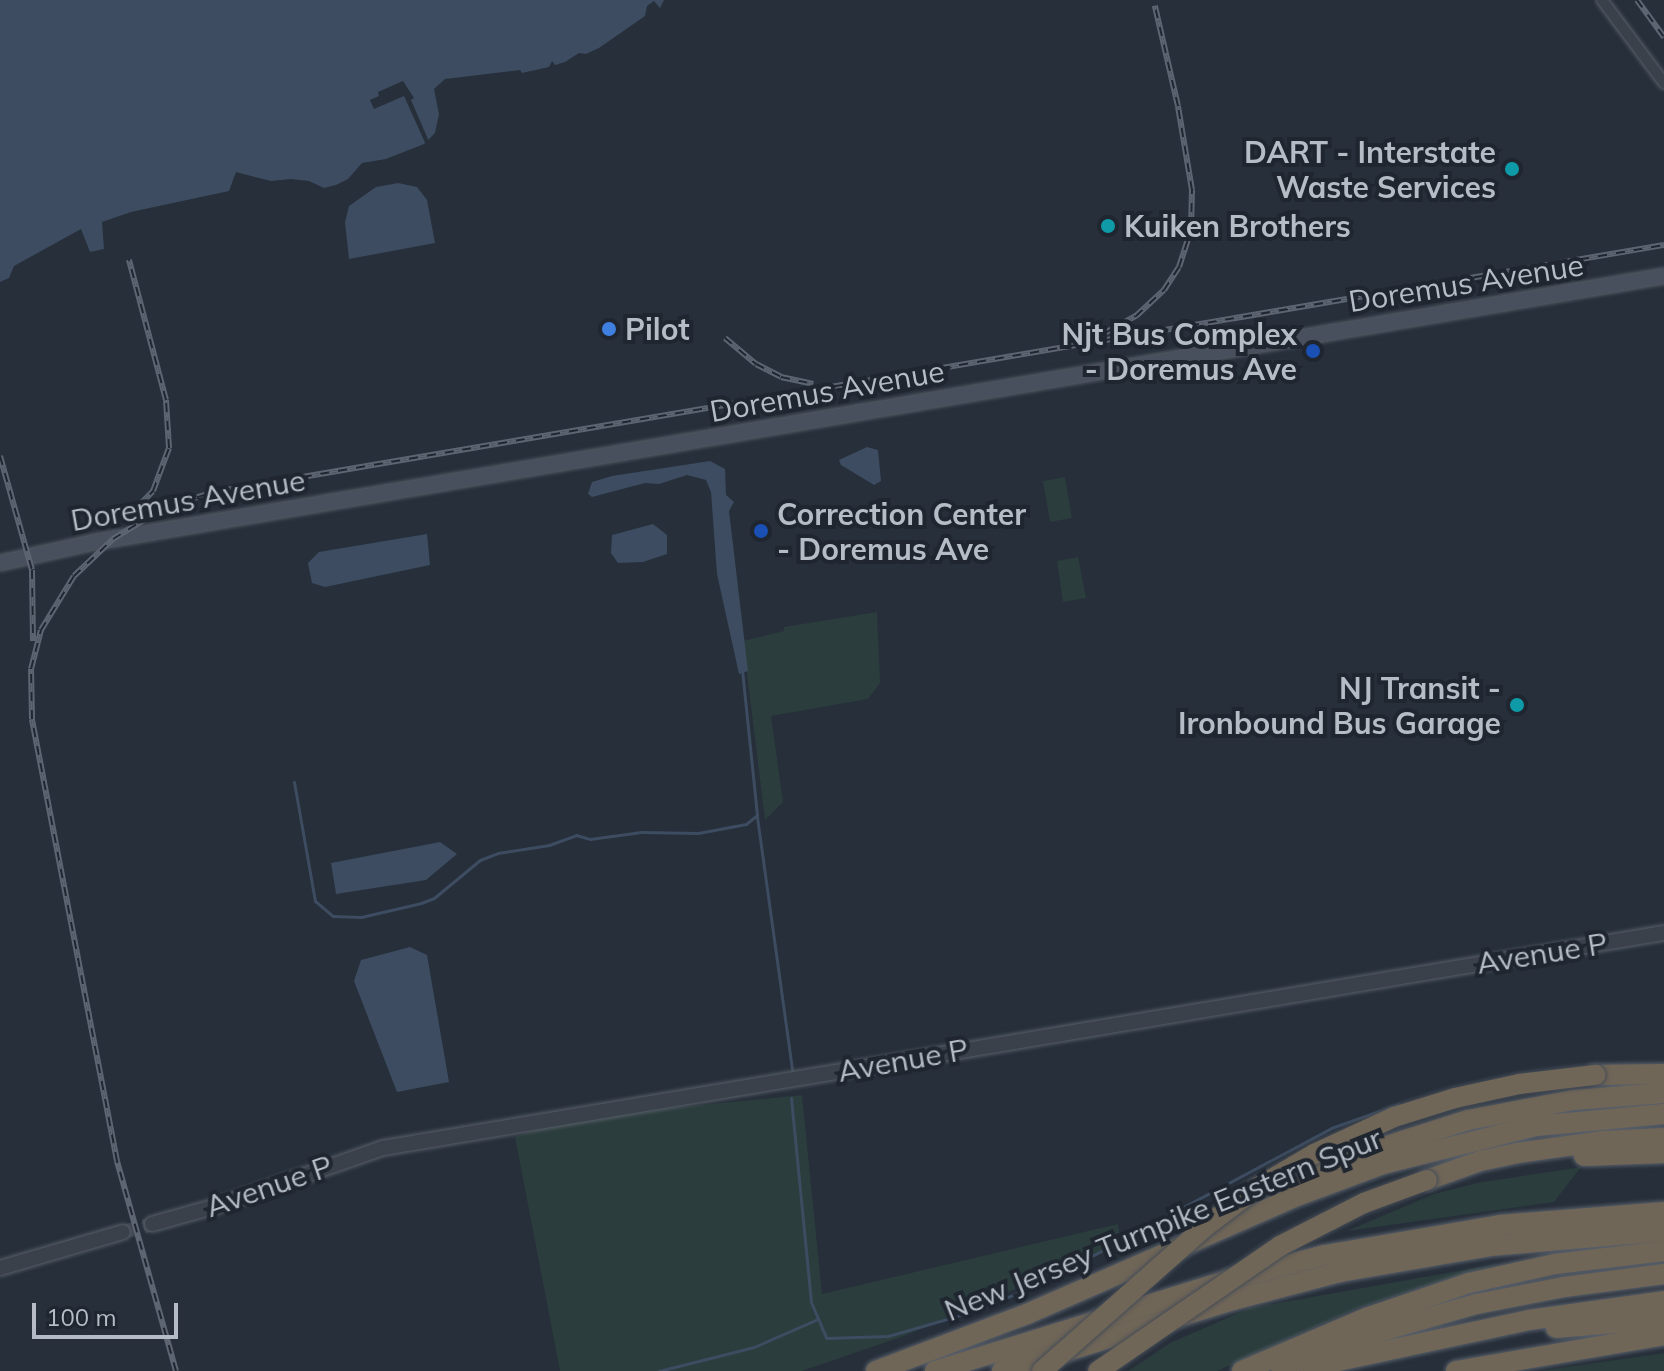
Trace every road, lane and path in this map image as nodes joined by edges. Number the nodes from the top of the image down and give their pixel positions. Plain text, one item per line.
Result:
1 (1602, 0) edge
2 (1664, 83) edge
3 (1664, 276) edge
4 (0, 563) edge
5 (1664, 933) edge
6 (1664, 1074) edge
7 (1664, 1093) edge
8 (1664, 1114) edge
9 (1664, 1138) edge
10 (1664, 1153) edge
11 (1427, 1180) junction
12 (1664, 1212) edge
13 (152, 1224) tunnel mouth
14 (1664, 1231) edge
15 (123, 1232) tunnel mouth
16 (1664, 1251) edge
17 (0, 1268) edge
18 (1664, 1274) edge
19 (1058, 1301) junction
20 (1664, 1301) edge
21 (1664, 1319) edge
22 (1664, 1335) edge
23 (1428, 1345) junction
24 (876, 1371) edge
25 (935, 1371) edge
26 (1002, 1371) edge
27 (1042, 1371) edge
28 (1098, 1371) edge
29 (1242, 1371) edge
30 (1270, 1371) edge
31 (1294, 1371) edge
32 (1456, 1371) edge

1 - 2 street
3 - 4 main road, Doremus Avenue
5 - 13 street, Avenue P
6 - 27 highway, bridge
7 - 19 highway
8 - 19 highway, New Jersey Turnpike Eastern Spur
9 - 11 highway
10 - 11 highway
11 - 28 highway, bridge
12 - 25 highway, New Jersey Turnpike Eastern Spur
14 - 26 highway
15 - 17 street
16 - 29 highway
18 - 30 highway
19 - 24 highway, New Jersey Turnpike Eastern Spur
20 - 23 highway
21 - 23 highway
22 - 32 highway
23 - 31 highway

